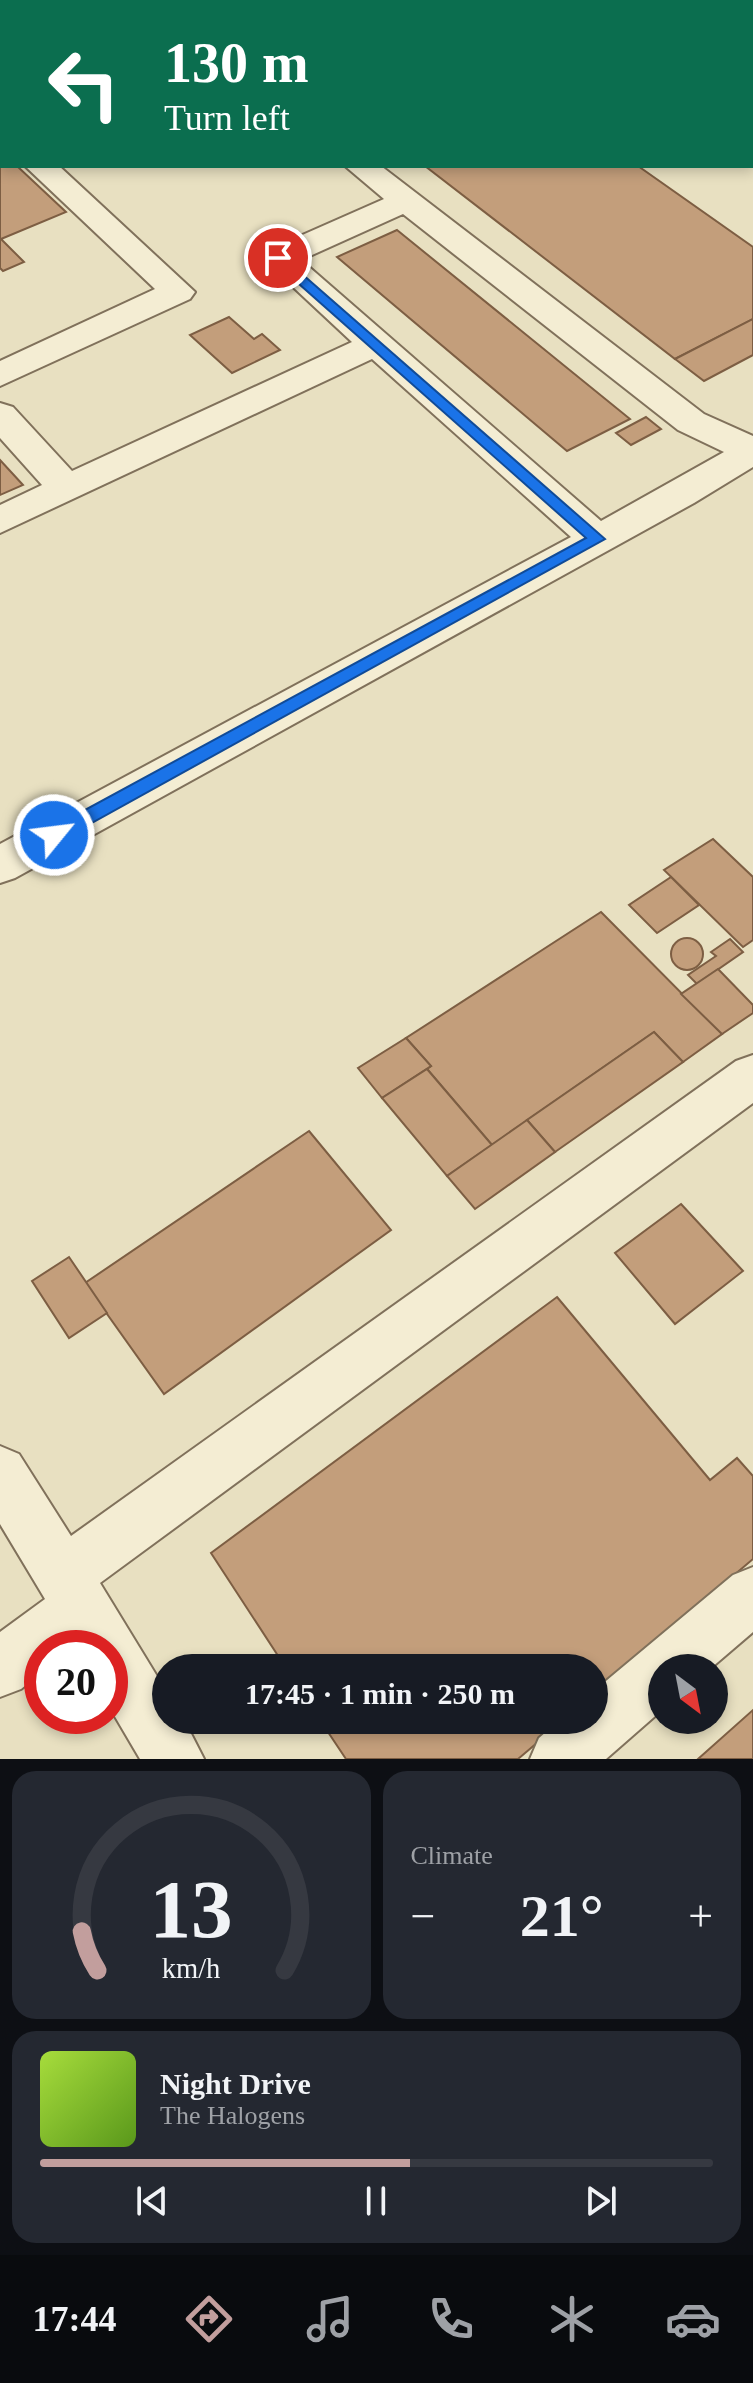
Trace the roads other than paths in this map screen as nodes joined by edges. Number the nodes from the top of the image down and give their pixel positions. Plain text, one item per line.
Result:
1 (43, 168) edge
2 (364, 168) edge
3 (406, 201) junction
4 (376, 344) junction
5 (0, 375) edge
6 (0, 415) edge
7 (753, 451) edge
8 (67, 489) junction
9 (0, 520) edge
10 (597, 539) junction
11 (0, 865) edge
12 (753, 1076) edge
13 (0, 1473) edge
14 (753, 1595) edge
15 (91, 1621) edge
16 (683, 1654) edge
17 (0, 1668) edge
18 (648, 1684) edge
19 (174, 1759) edge
20 (560, 1759) edge

1 - 5 lane
2 - 3 lane
3 - 4 lane
3 - 7 lane
4 - 8 lane
4 - 10 lane
6 - 8 lane
7 - 10 lane
8 - 9 lane
10 - 11 lane
12 - 15 lane
13 - 15 lane
14 - 16 lane
15 - 17 lane
15 - 19 lane
18 - 20 lane

